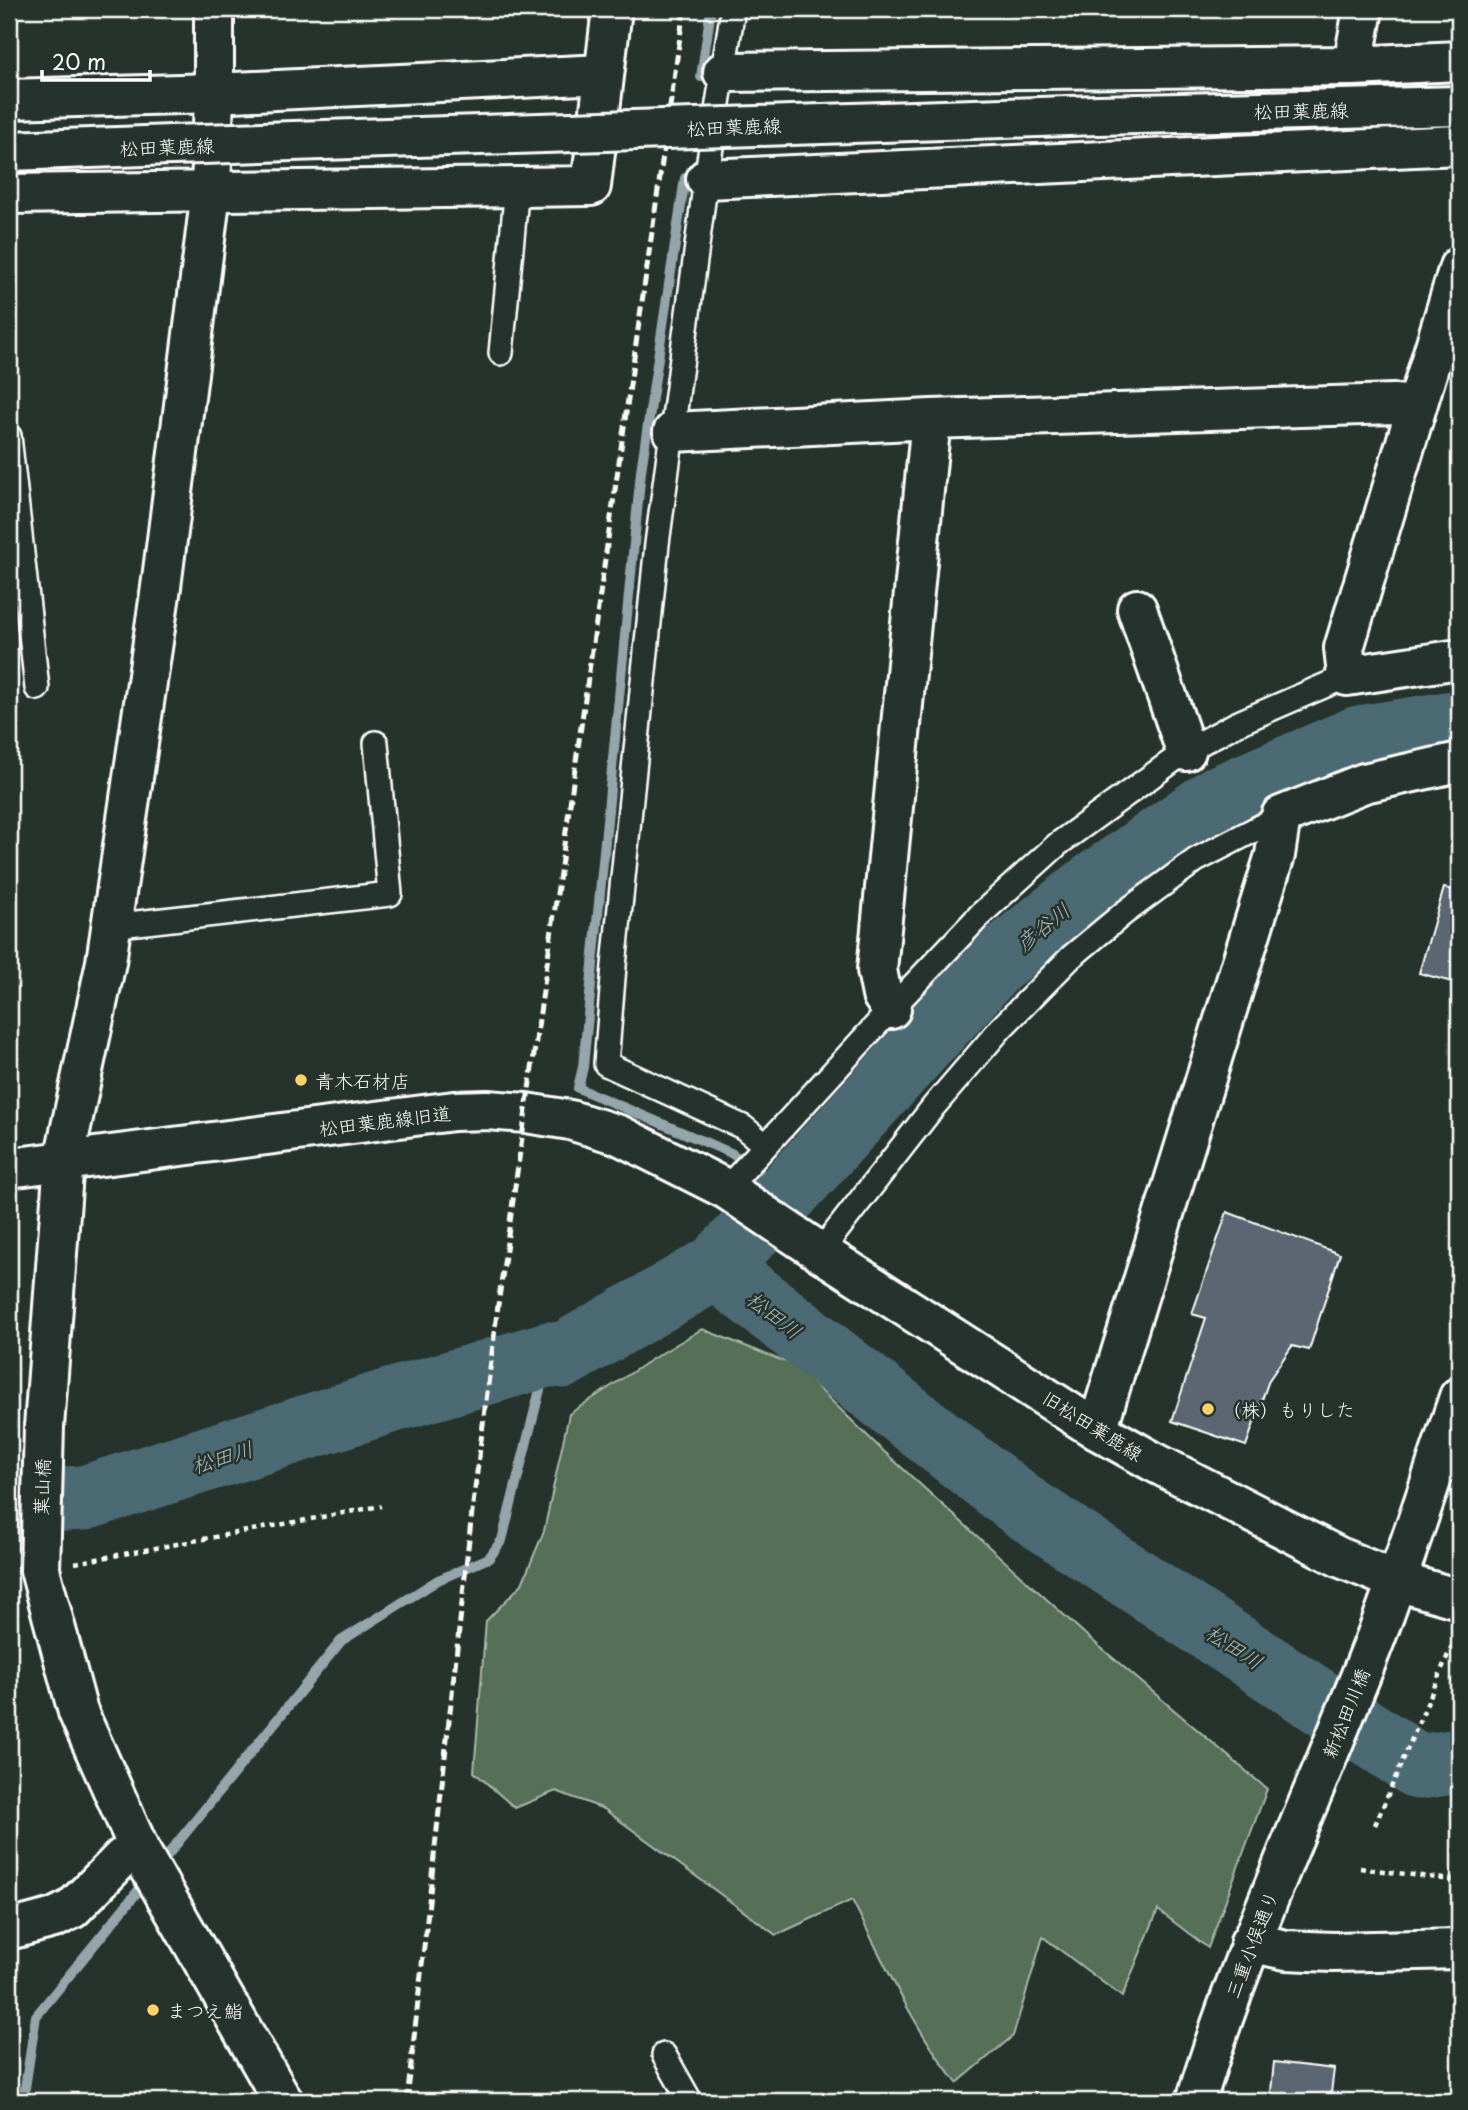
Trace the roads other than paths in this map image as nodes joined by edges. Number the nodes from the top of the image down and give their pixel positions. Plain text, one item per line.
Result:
1 (214, 9) edge
2 (612, 9) edge
3 (733, 9) edge
4 (1363, 9) edge
5 (1459, 61) edge
6 (1353, 66) junction
7 (723, 72) junction
8 (603, 74) junction
9 (214, 93) junction
10 (9, 99) edge
11 (1459, 106) edge
12 (1459, 145) edge
13 (9, 151) edge
14 (706, 179) junction
15 (517, 186) junction
16 (211, 192) junction
17 (9, 194) edge
18 (1459, 267) edge
19 (501, 353) dead end
20 (1416, 406) junction
21 (931, 419) junction
22 (673, 432) junction
23 (9, 436) edge
24 (1137, 609) dead end
25 (1459, 659) edge
26 (1346, 676) junction
27 (37, 688) dead end
28 (376, 743) dead end
29 (1186, 751) junction
30 (1459, 762) edge
31 (1281, 816) junction
32 (111, 926) junction
33 (891, 1009) junction
34 (64, 1160) junction
35 (9, 1168) edge
36 (746, 1172) junction
37 (812, 1247) junction
38 (1459, 1397) edge
39 (1097, 1430) junction
40 (29, 1563) edge
41 (1397, 1581) junction
42 (1458, 1615) edge
43 (1314, 1789) joint
44 (140, 1851) junction
45 (9, 1930) edge
46 (1250, 1942) junction
47 (1459, 1949) edge
48 (664, 2055) dead end
49 (284, 2101) edge
50 (690, 2101) edge
51 (1196, 2101) edge

1 - 9 street, 葉山橋
2 - 8 street
3 - 7 lane
4 - 6 street
5 - 6 street
6 - 7 street
7 - 14 lane
8 - 9 street
8 - 15 street
9 - 10 street
9 - 16 street, 葉山橋
11 - 13 street, 松田葉鹿線, bridge
12 - 14 street
14 - 22 lane
15 - 16 street
15 - 19 lane
16 - 17 street
16 - 32 street, 葉山橋
18 - 20 street
20 - 21 street
20 - 26 street
21 - 22 street
21 - 33 street
22 - 36 lane
23 - 27 lane
24 - 29 street
25 - 26 street
26 - 29 lane
28 - 32 lane
29 - 33 lane
30 - 31 street
31 - 37 lane
31 - 39 street
32 - 34 street, 葉山橋
33 - 36 lane
34 - 35 street, 松田葉鹿線旧道
34 - 36 street, 松田葉鹿線旧道
34 - 40 street, 葉山橋
36 - 37 street, 松田葉鹿線旧道
37 - 39 street, 旧松田葉鹿線
38 - 41 street
39 - 41 street, 旧松田葉鹿線
40 - 44 street, 葉山橋
41 - 42 street
41 - 43 street, 新松田川橋
43 - 46 street, 三重小俣通り
44 - 45 street
44 - 49 street, 葉山橋
46 - 47 street
46 - 51 street, 三重小俣通り
48 - 50 lane

